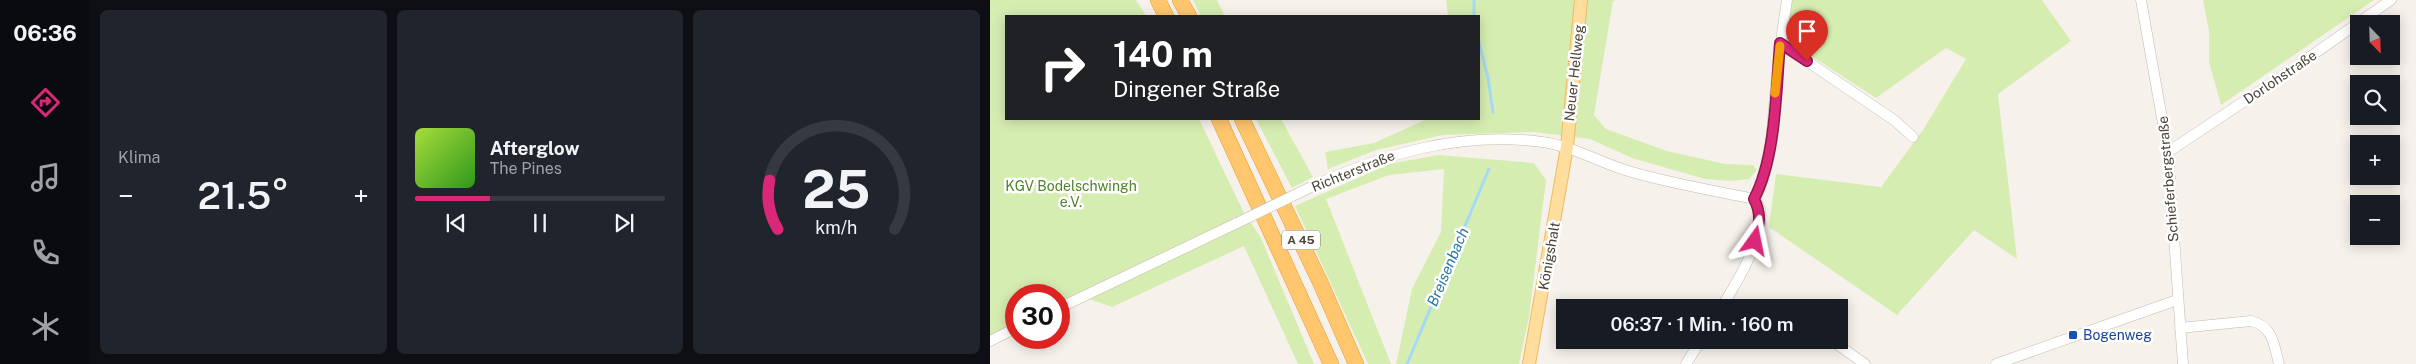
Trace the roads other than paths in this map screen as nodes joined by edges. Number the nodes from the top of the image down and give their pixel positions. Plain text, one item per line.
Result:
1 (1158, 0) edge
2 (1180, 0) edge
3 (1581, 0) edge
4 (1787, 0) edge
5 (2141, 0) edge
6 (2391, 0) edge
7 (1166, 15) edge
8 (1188, 15) edge
9 (1780, 43) junction
10 (1219, 120) edge
11 (1242, 120) edge
12 (1913, 137) dead end
13 (1567, 147) junction
14 (2168, 152) junction
15 (1754, 199) junction
16 (1727, 299) edge
17 (2177, 300) junction
18 (1070, 303) edge
19 (2180, 328) junction
20 (1005, 334) edge
21 (990, 341) edge
22 (1695, 349) edge
23 (1844, 349) edge
24 (1331, 364) edge
25 (1356, 364) edge
26 (1529, 364) edge
27 (1686, 364) edge
28 (1865, 364) edge
29 (1996, 364) edge
30 (2183, 364) edge
31 (2279, 364) edge

1 - 7 highway
2 - 8 highway
3 - 13 main road, Neuer Hellweg
4 - 9 street
5 - 14 street, Schieferbergstraße
6 - 14 street, Dorlohstraße
9 - 12 street
9 - 15 street
10 - 24 highway, A 45
11 - 25 highway, A 45
13 - 15 street, Richterstraße
13 - 18 street, Richterstraße, bridge
13 - 26 main road, Königshalt
14 - 17 street, Schieferbergstraße
15 - 16 street
17 - 19 street, Schieferbergstraße
17 - 29 street
19 - 30 street, Schieferbergstraße
19 - 31 street
20 - 21 street
22 - 27 street
23 - 28 street

